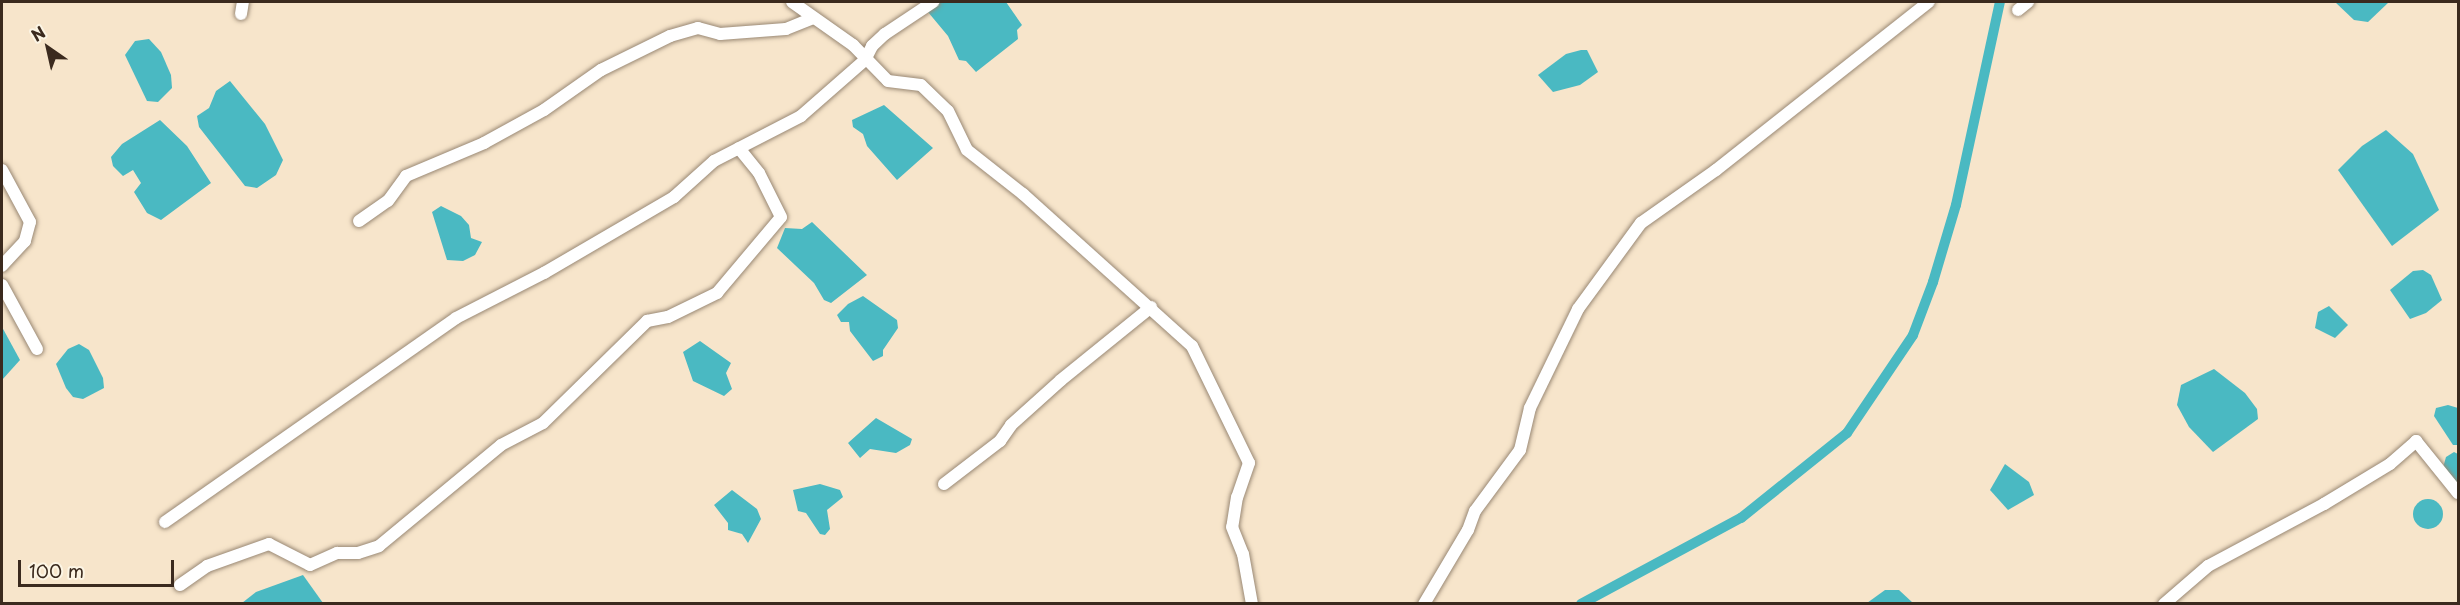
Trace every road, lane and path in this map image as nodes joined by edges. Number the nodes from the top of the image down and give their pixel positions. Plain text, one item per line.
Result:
1 (792, 2) edge
2 (933, 2) edge
3 (1929, 2) edge
4 (2028, 2) edge
5 (2018, 10) dead end
6 (813, 18) junction
7 (865, 60) junction
8 (739, 148) junction
9 (2, 170) edge
10 (359, 221) dead end
11 (2, 266) edge
12 (2, 285) edge
13 (1151, 307) junction
14 (37, 349) dead end
15 (944, 484) dead end
16 (2458, 493) edge
17 (165, 522) dead end
18 (180, 585) dead end
19 (1252, 603) edge
20 (1424, 603) edge
21 (2164, 603) edge

1 - 6 street
2 - 7 street
3 - 20 street
4 - 5 street
6 - 7 street
6 - 10 street
7 - 8 street
7 - 13 street
8 - 17 street
8 - 18 street
9 - 11 street
12 - 14 street
13 - 15 street
13 - 19 street
16 - 21 street

